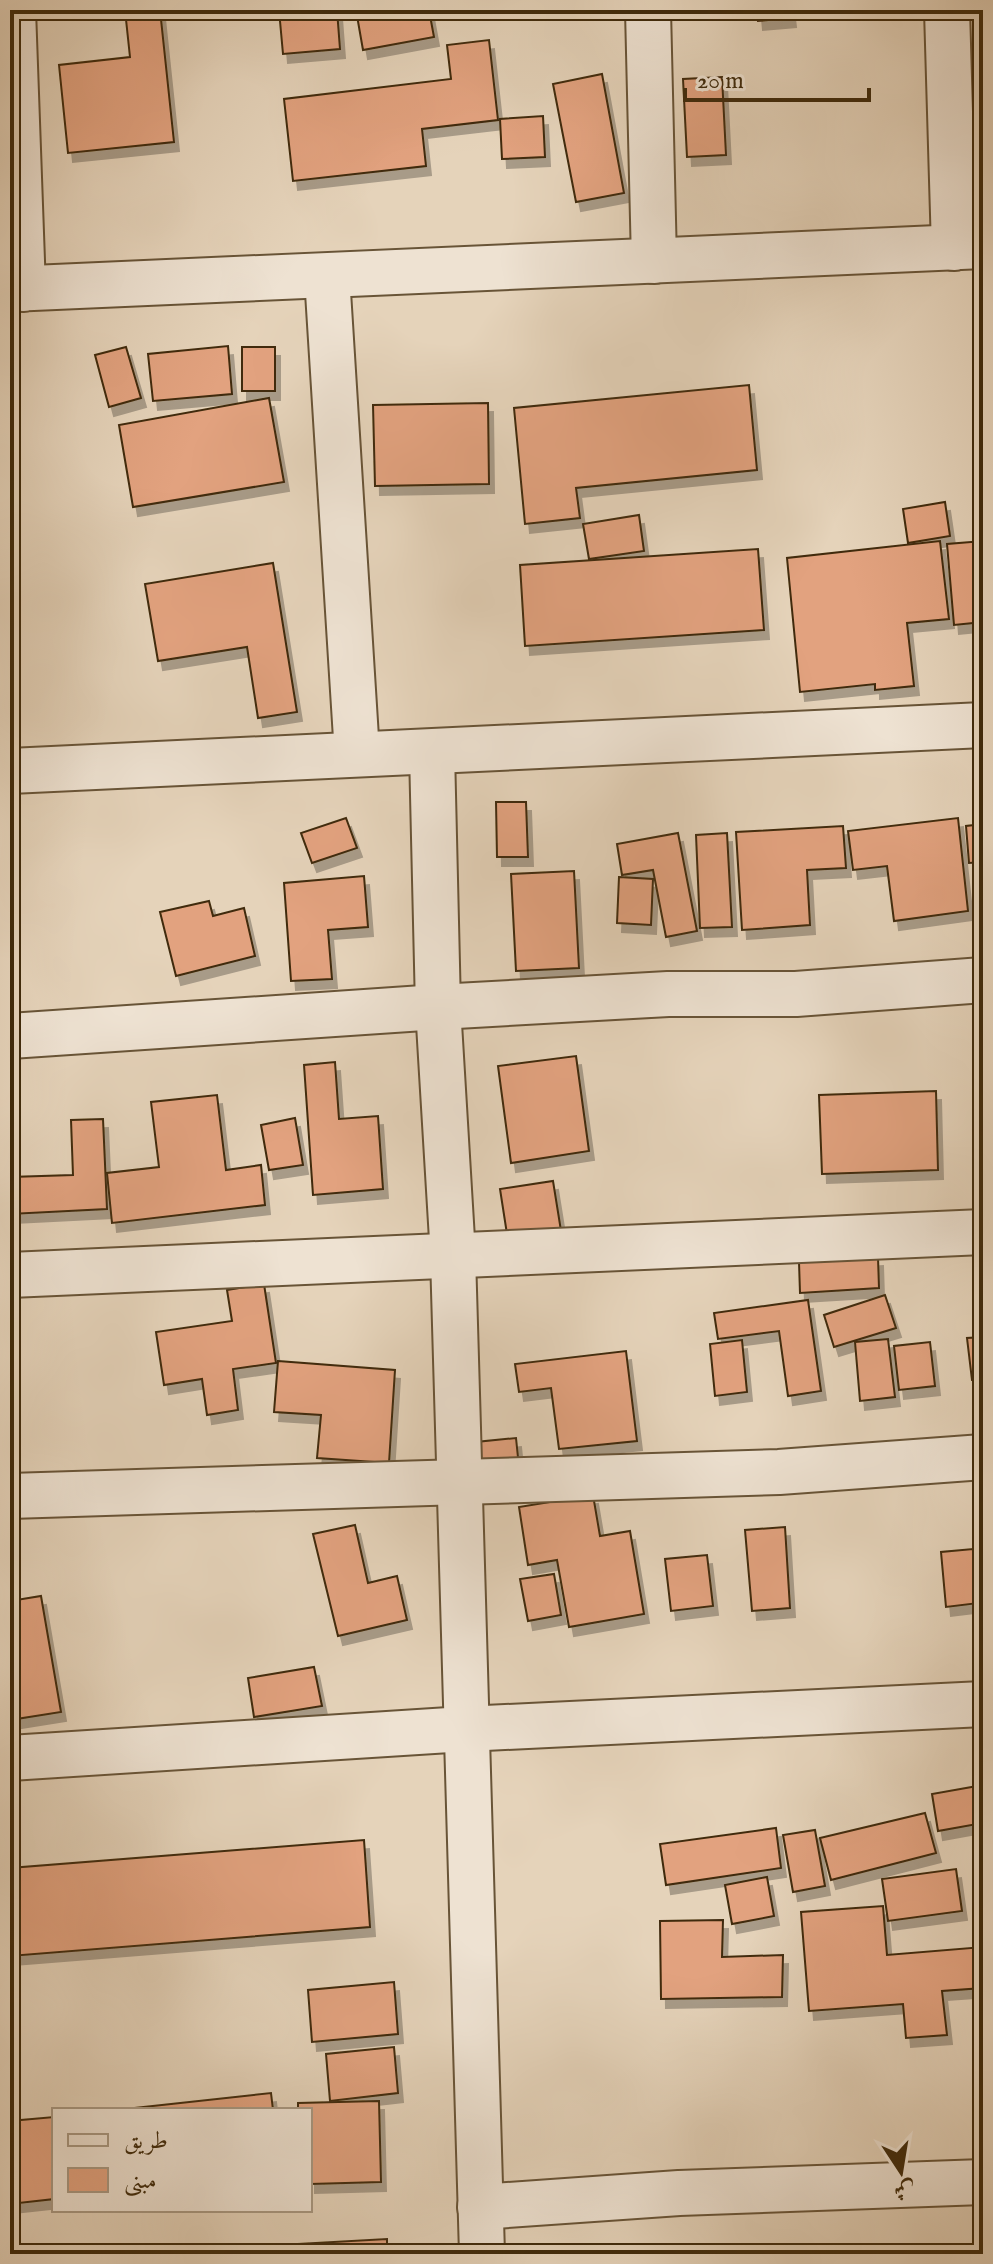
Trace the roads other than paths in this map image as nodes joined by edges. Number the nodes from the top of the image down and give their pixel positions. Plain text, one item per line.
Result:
1 (13, 10) edge
2 (648, 10) edge
3 (947, 10) edge
4 (969, 247) edge
5 (654, 261) junction
6 (327, 276) junction
7 (17, 289) edge
8 (983, 725) edge
9 (432, 752) junction
10 (357, 754) junction
11 (10, 771) edge
12 (983, 980) edge
13 (438, 1007) junction
14 (10, 1036) edge
15 (983, 1232) edge
16 (453, 1256) junction
17 (10, 1275) edge
18 (983, 1457) edge
19 (458, 1481) junction
20 (10, 1496) edge
21 (983, 1704) edge
22 (465, 1729) junction
23 (10, 1758) edge
24 (983, 2182) edge
25 (480, 2207) junction
26 (482, 2254) edge

1 - 7 street
2 - 5 street
3 - 4 street
4 - 5 street
5 - 6 street
6 - 7 street
6 - 10 street
8 - 9 street
9 - 10 street
9 - 13 street
10 - 11 street
12 - 13 street
13 - 14 street
13 - 16 street
15 - 16 street
16 - 17 street
16 - 19 street
18 - 19 street
19 - 20 street
19 - 22 street
21 - 22 street
22 - 23 street
22 - 25 street
24 - 25 street
25 - 26 street

